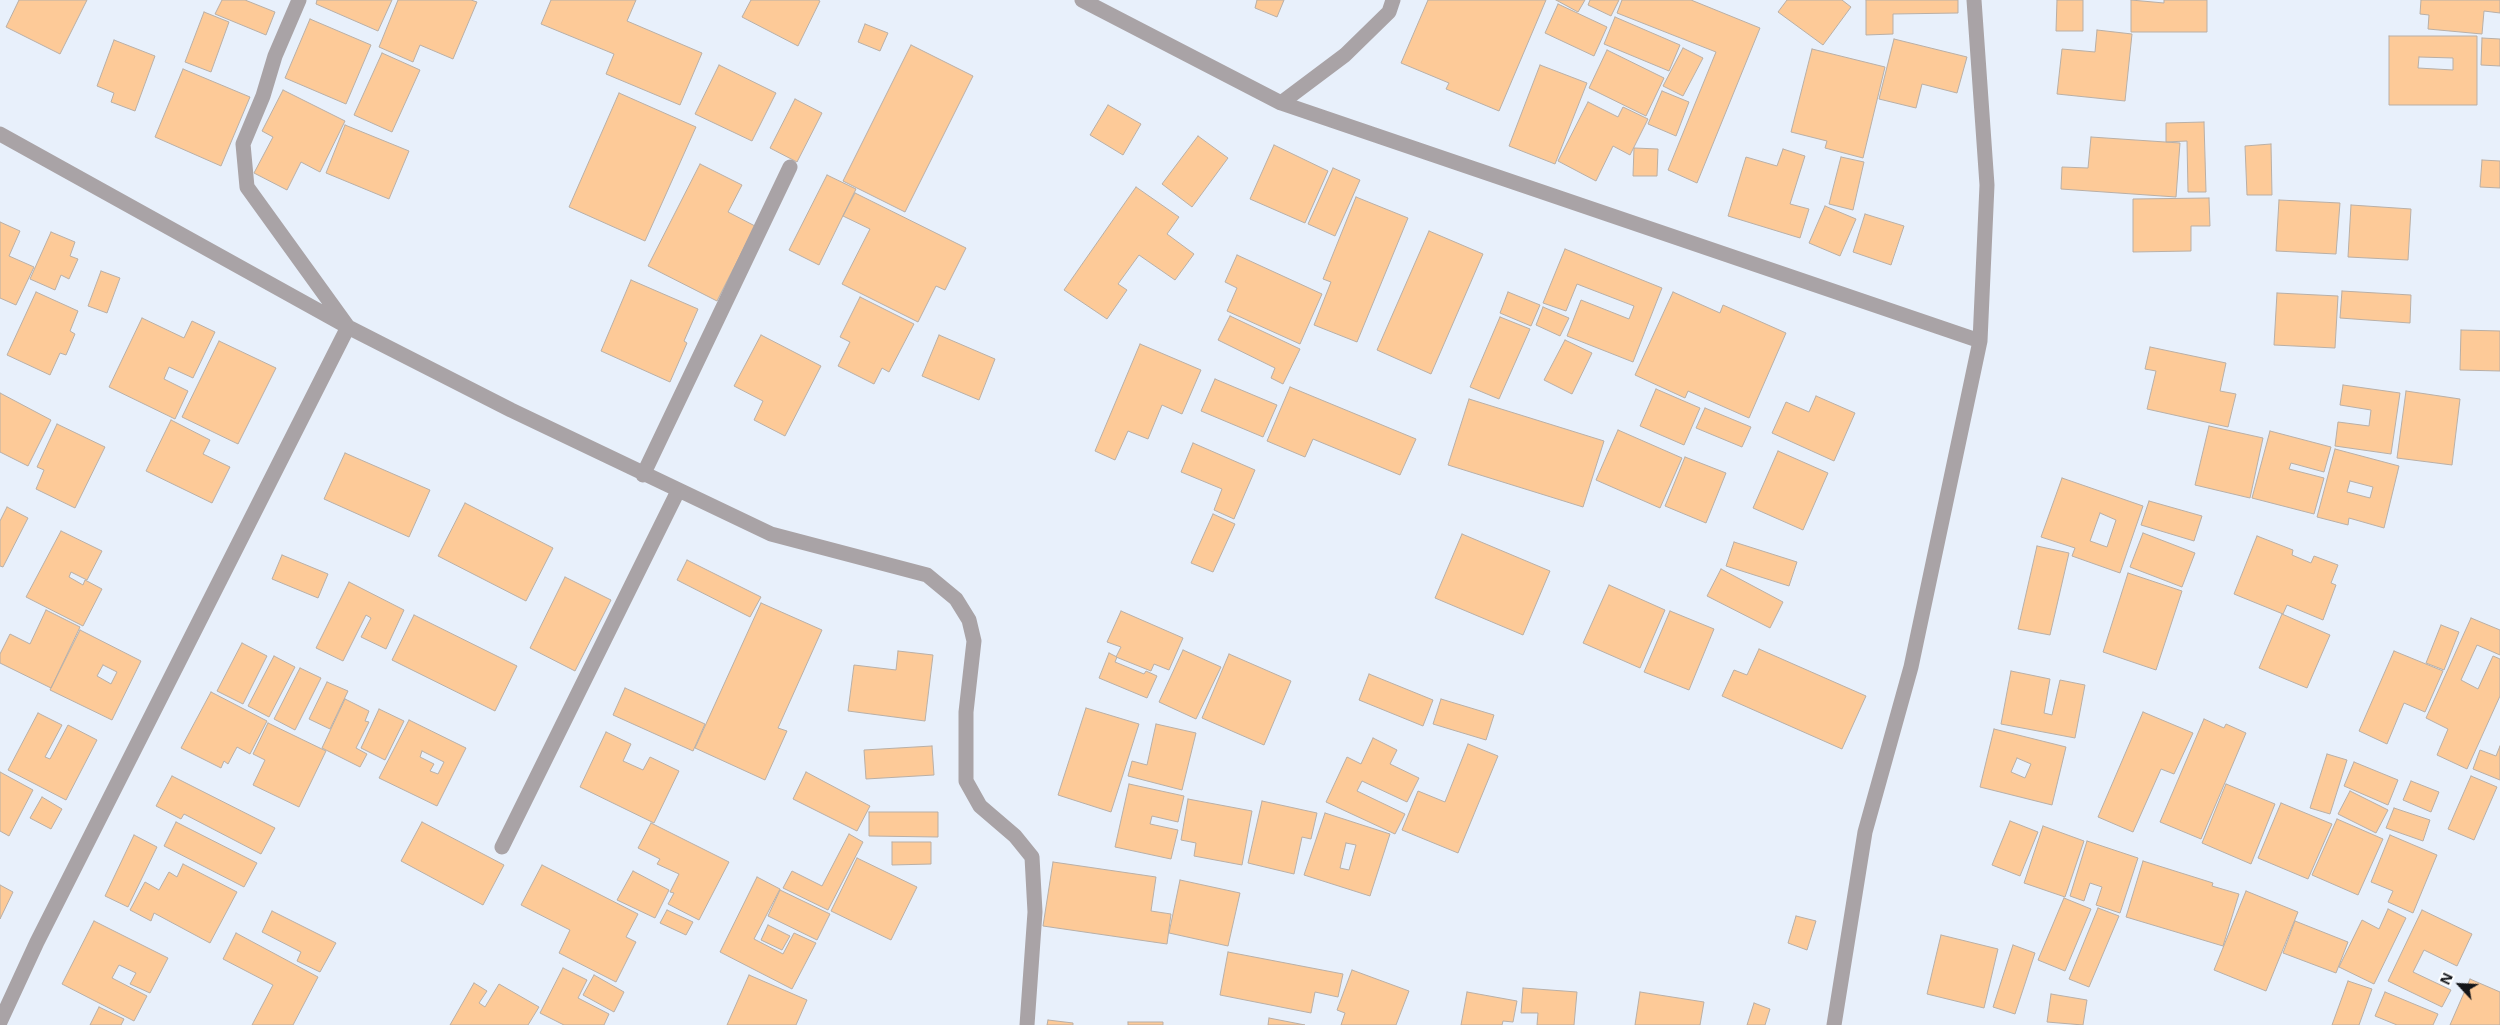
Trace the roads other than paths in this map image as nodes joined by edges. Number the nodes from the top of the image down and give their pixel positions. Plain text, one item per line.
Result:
1 (300, 0) edge
2 (1082, 0) edge
3 (1393, 0) edge
4 (1974, 0) edge
5 (1280, 103) junction
6 (0, 134) edge
7 (790, 167) dead end
8 (348, 327) junction
9 (1980, 341) junction
10 (643, 475) junction
11 (678, 491) junction
12 (502, 847) dead end
13 (0, 1022) edge
14 (1028, 1025) edge
15 (1834, 1025) edge

1 - 8 street
2 - 5 street
3 - 5 street
4 - 9 street
5 - 9 street
6 - 8 street
7 - 10 street
8 - 10 street
8 - 13 street
9 - 15 street
10 - 11 street
11 - 12 street
11 - 14 street

